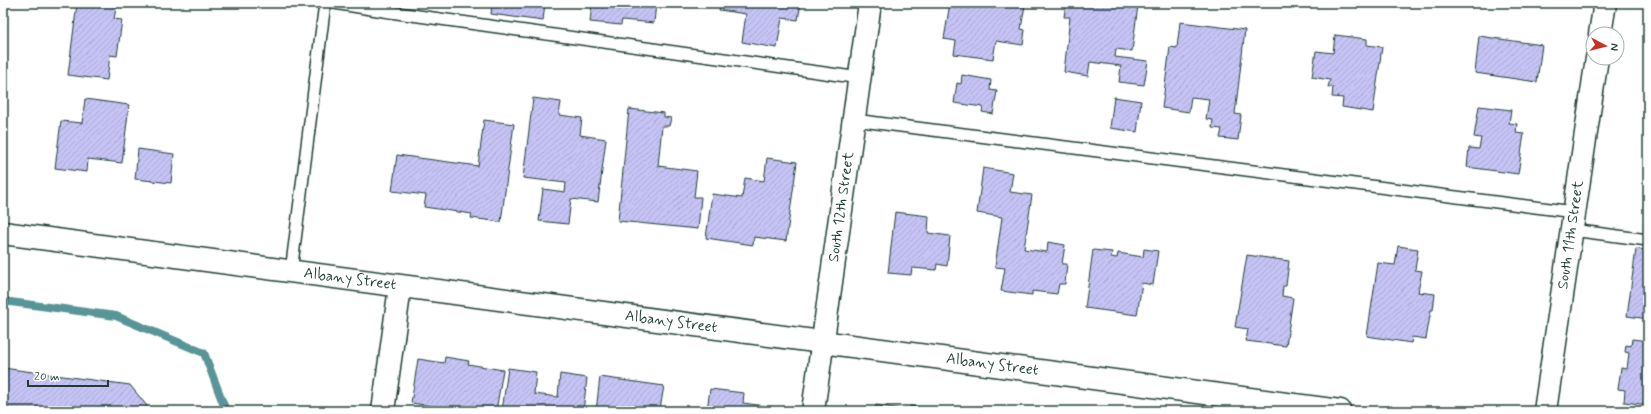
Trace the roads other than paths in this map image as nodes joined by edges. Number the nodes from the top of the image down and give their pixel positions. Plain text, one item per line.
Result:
1 (325, 3) edge
2 (334, 3) edge
3 (870, 3) edge
4 (1605, 3) edge
5 (1601, 26) edge
6 (1595, 66) edge
7 (860, 78) junction
8 (854, 120) junction
9 (1573, 221) junction
10 (3, 233) edge
11 (1648, 240) edge
12 (291, 272) junction
13 (400, 287) junction
14 (823, 342) junction
15 (384, 411) edge
16 (814, 411) edge
17 (1340, 411) edge
18 (1545, 411) edge

1 - 12 lane
2 - 7 lane
3 - 7 street, South 12th Street
4 - 5 street
6 - 9 street, South 11th Street
7 - 8 street, South 12th Street
8 - 9 lane
8 - 14 street, South 12th Street
9 - 11 lane
9 - 18 street, South 11th Street
10 - 12 street, Albany Street
12 - 13 street, Albany Street
13 - 14 street, Albany Street
13 - 15 street
14 - 16 street, South 12th Street
14 - 17 street, Albany Street

